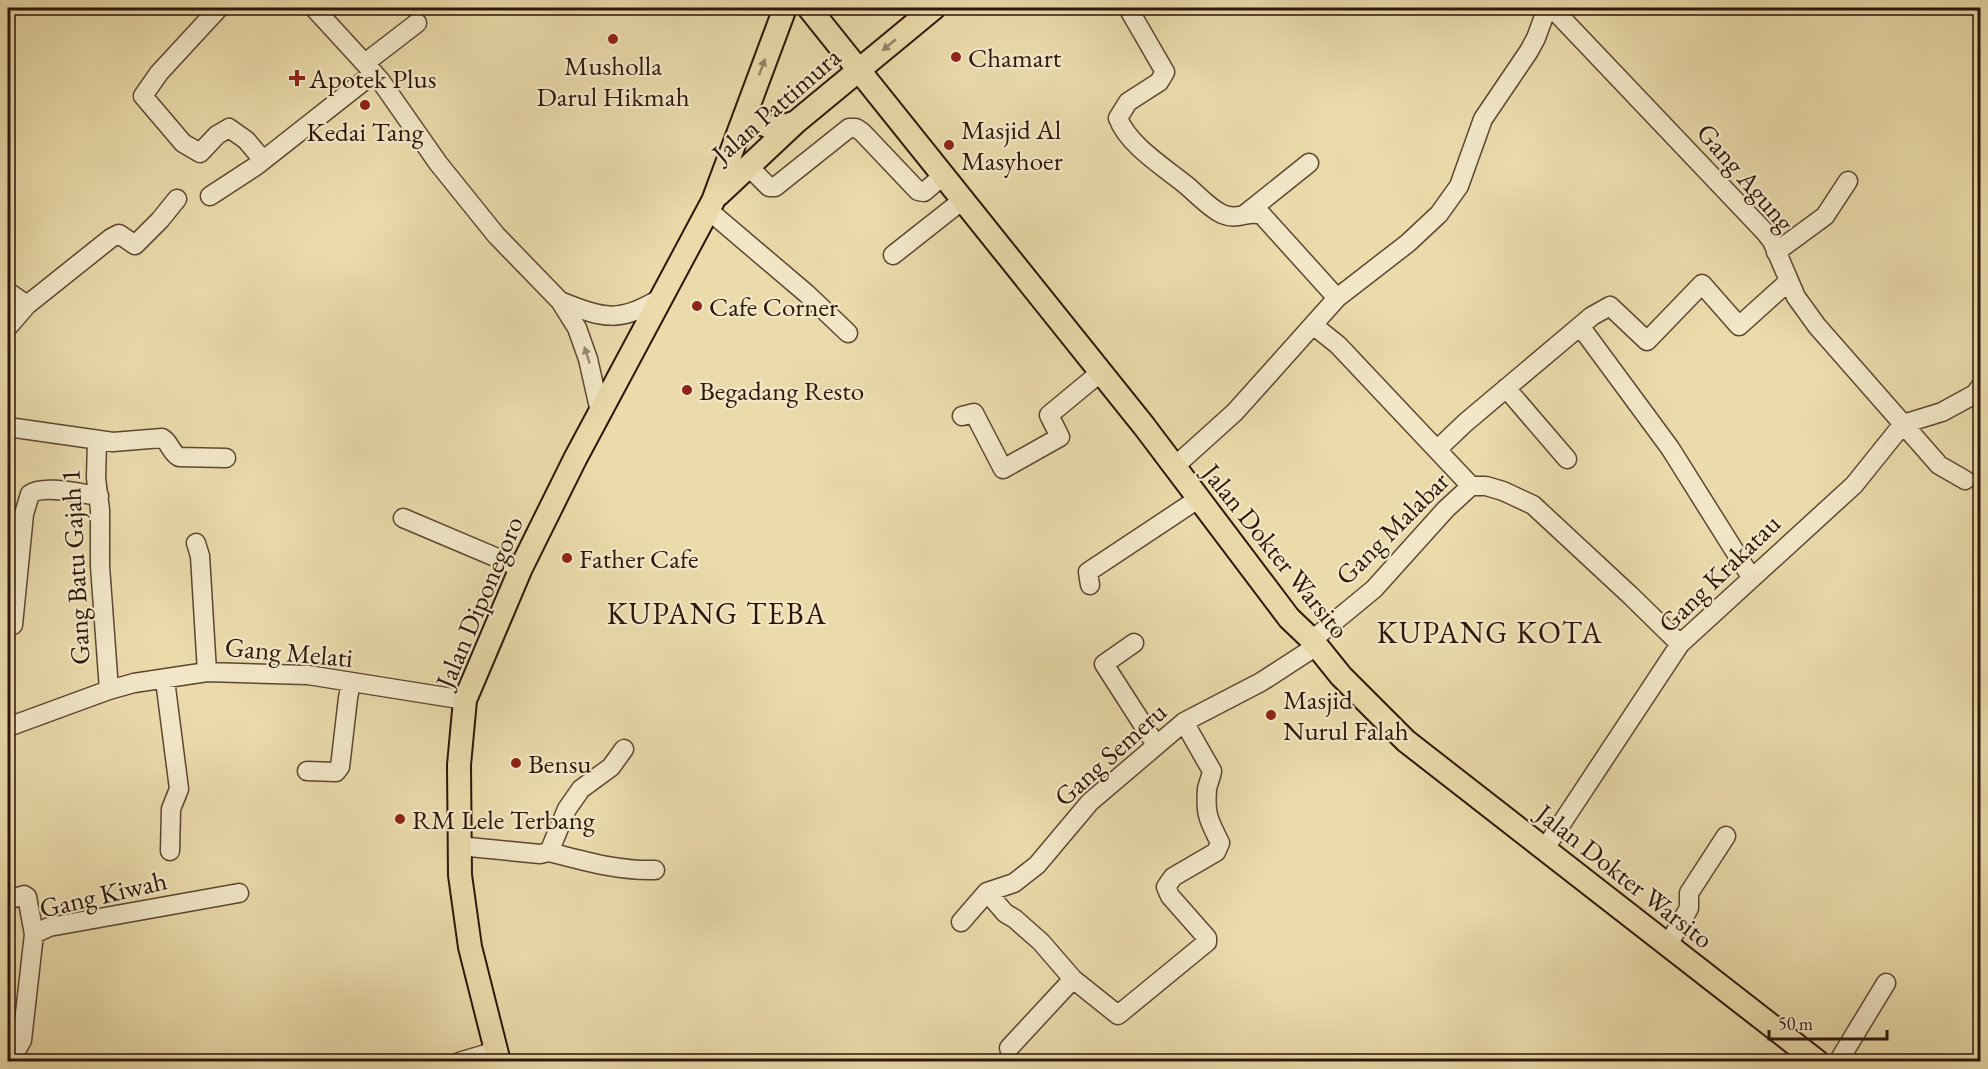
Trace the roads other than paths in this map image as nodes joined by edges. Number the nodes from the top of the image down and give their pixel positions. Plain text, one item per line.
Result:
1 (219, 8) edge
2 (314, 8) edge
3 (784, 8) edge
4 (809, 8) edge
5 (934, 8) edge
6 (1128, 8) edge
7 (1547, 8) edge
8 (1552, 8) edge
9 (417, 23) dead end
10 (369, 68) junction
11 (859, 70) junction
12 (747, 110) junction
13 (796, 122) junction
14 (263, 160) junction
15 (1309, 163) dead end
16 (748, 166) junction
17 (944, 175) junction
18 (1848, 181) dead end
19 (210, 196) dead end
20 (964, 199) junction
21 (177, 200) dead end
22 (710, 205) junction
23 (1244, 215) junction
24 (1776, 252) junction
25 (893, 255) dead end
26 (1789, 281) junction
27 (8, 292) edge
28 (661, 298) junction
29 (1337, 298) junction
30 (560, 300) junction
31 (27, 305) junction
32 (1313, 325) junction
33 (8, 327) edge
34 (1580, 327) junction
35 (848, 333) dead end
36 (1101, 372) junction
37 (1980, 387) edge
38 (1506, 388) junction
39 (600, 412) junction
40 (962, 416) dead end
41 (1902, 424) junction
42 (8, 427) edge
43 (97, 441) junction
44 (1439, 451) junction
45 (226, 458) dead end
46 (1567, 459) dead end
47 (1174, 467) junction
48 (1965, 480) dead end
49 (1471, 486) junction
50 (99, 496) junction
51 (1198, 499) junction
52 (403, 518) dead end
53 (196, 543) dead end
54 (521, 568) junction
55 (1751, 577) junction
56 (1090, 585) dead end
57 (13, 625) dead end
58 (1134, 643) dead end
59 (1313, 643) junction
60 (1680, 644) junction
61 (207, 672) junction
62 (165, 680) junction
63 (351, 683) junction
64 (109, 690) junction
65 (465, 700) junction
66 (1184, 722) junction
67 (8, 727) edge
68 (1156, 745) junction
69 (624, 749) dead end
70 (307, 771) dead end
71 (1726, 836) dead end
72 (459, 846) junction
73 (1544, 850) junction
74 (170, 851) dead end
75 (549, 852) junction
76 (655, 870) dead end
77 (987, 892) junction
78 (239, 893) dead end
79 (8, 900) edge
80 (961, 922) dead end
81 (34, 934) junction
82 (1668, 945) junction
83 (1073, 979) junction
84 (1886, 983) dead end
85 (1009, 1048) dead end
86 (498, 1056) edge
87 (8, 1058) edge
88 (459, 1062) edge
89 (1818, 1062) edge
90 (1838, 1062) edge

1 - 14 street
2 - 10 street
12 -> 3 main road
4 - 11 main road, Jalan Dokter Warsito
5 -> 11 main road, Jalan Pattimura
6 - 23 street
7 - 29 street
8 - 24 street, Gang Agung
9 - 10 street
10 - 14 street
10 - 30 street
11 - 13 main road, Jalan Pattimura
11 - 17 main road, Jalan Dokter Warsito
12 - 13 main road
12 - 22 main road
13 - 16 main road, Jalan Pattimura
14 - 19 street
15 - 23 street
16 - 17 street
16 - 22 main road, Jalan Pattimura
17 - 20 main road, Jalan Dokter Warsito
18 - 24 street
20 - 25 street
20 - 36 main road, Jalan Dokter Warsito
21 - 31 street
22 - 28 main road, Jalan Diponegoro
22 - 35 street
23 - 29 street
24 - 26 street, Gang Agung
26 - 34 street
26 - 41 street, Gang Agung
27 - 31 street
28 - 30 street
28 - 39 main road, Jalan Diponegoro
29 - 32 street
39 -> 30 street
31 - 33 street
32 - 44 street
32 - 47 street
34 - 38 street
34 - 55 street
36 - 40 street
36 - 47 main road, Jalan Dokter Warsito
37 - 41 street
38 - 44 street
38 - 46 street
39 - 54 main road, Jalan Diponegoro
41 - 48 street, Gang Agung
41 - 55 street, Gang Krakatau
42 - 43 street
43 - 45 street
43 - 50 street, Gang Batu Gajah 1
44 - 49 street
47 - 51 main road, Jalan Dokter Warsito
49 - 59 street, Gang Malabar
49 - 60 street, Gang Malabar
50 - 57 street
50 - 64 street, Gang Batu Gajah 1
51 - 56 street
51 - 59 main road, Jalan Dokter Warsito
52 - 54 street
53 - 61 street
54 - 65 main road, Jalan Diponegoro
55 - 60 street, Gang Krakatau
58 - 68 street
59 - 66 street, Gang Semeru
59 - 73 main road, Jalan Dokter Warsito
60 - 73 street, Gang Krakatau
61 - 62 street, Gang Melati
61 - 63 street, Gang Melati
62 - 64 street, Gang Melati
62 - 74 street
63 - 65 street, Gang Melati
63 - 70 street
64 - 67 street, Gang Melati
65 - 72 main road, Jalan Diponegoro
66 - 68 street, Gang Semeru
66 - 83 street
68 - 77 street, Gang Semeru
69 - 75 street
71 - 82 street
72 - 75 street
72 - 86 main road, Jalan Diponegoro
73 - 82 main road, Jalan Dokter Warsito
75 - 76 street
77 - 80 street, Gang Semeru
77 - 83 street
78 - 81 street, Gang Kiwah
79 - 81 street
81 - 87 street, Gang Kiwah
82 - 89 main road, Jalan Dokter Warsito
83 - 85 street
84 - 90 street
86 - 88 street

